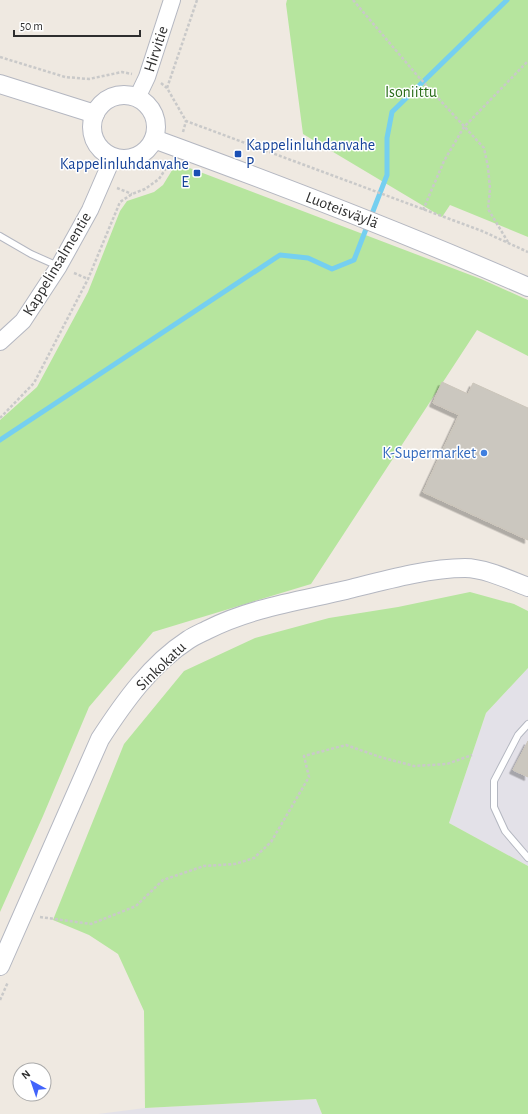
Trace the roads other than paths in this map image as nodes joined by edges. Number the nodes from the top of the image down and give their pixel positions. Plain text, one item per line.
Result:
1 (172, 0) edge
2 (0, 84) edge
3 (138, 98) junction
4 (95, 114) junction
5 (154, 139) junction
6 (113, 157) junction
7 (0, 236) edge
8 (59, 266) junction
9 (528, 287) edge
10 (0, 342) edge
11 (528, 587) edge
12 (528, 724) edge
13 (528, 858) edge
14 (4, 972) edge

1 - 3 street, Hirvitie
2 - 4 main road
3 - 4 main road
3 - 5 main road
4 - 6 main road
5 - 6 main road
5 - 9 main road, Luoteisväylä
6 - 8 street, Kappelinsalmentie
7 - 8 lane
8 - 10 street, Kappelinsalmentie
11 - 14 main road, Sinkokatu
12 - 13 lane

